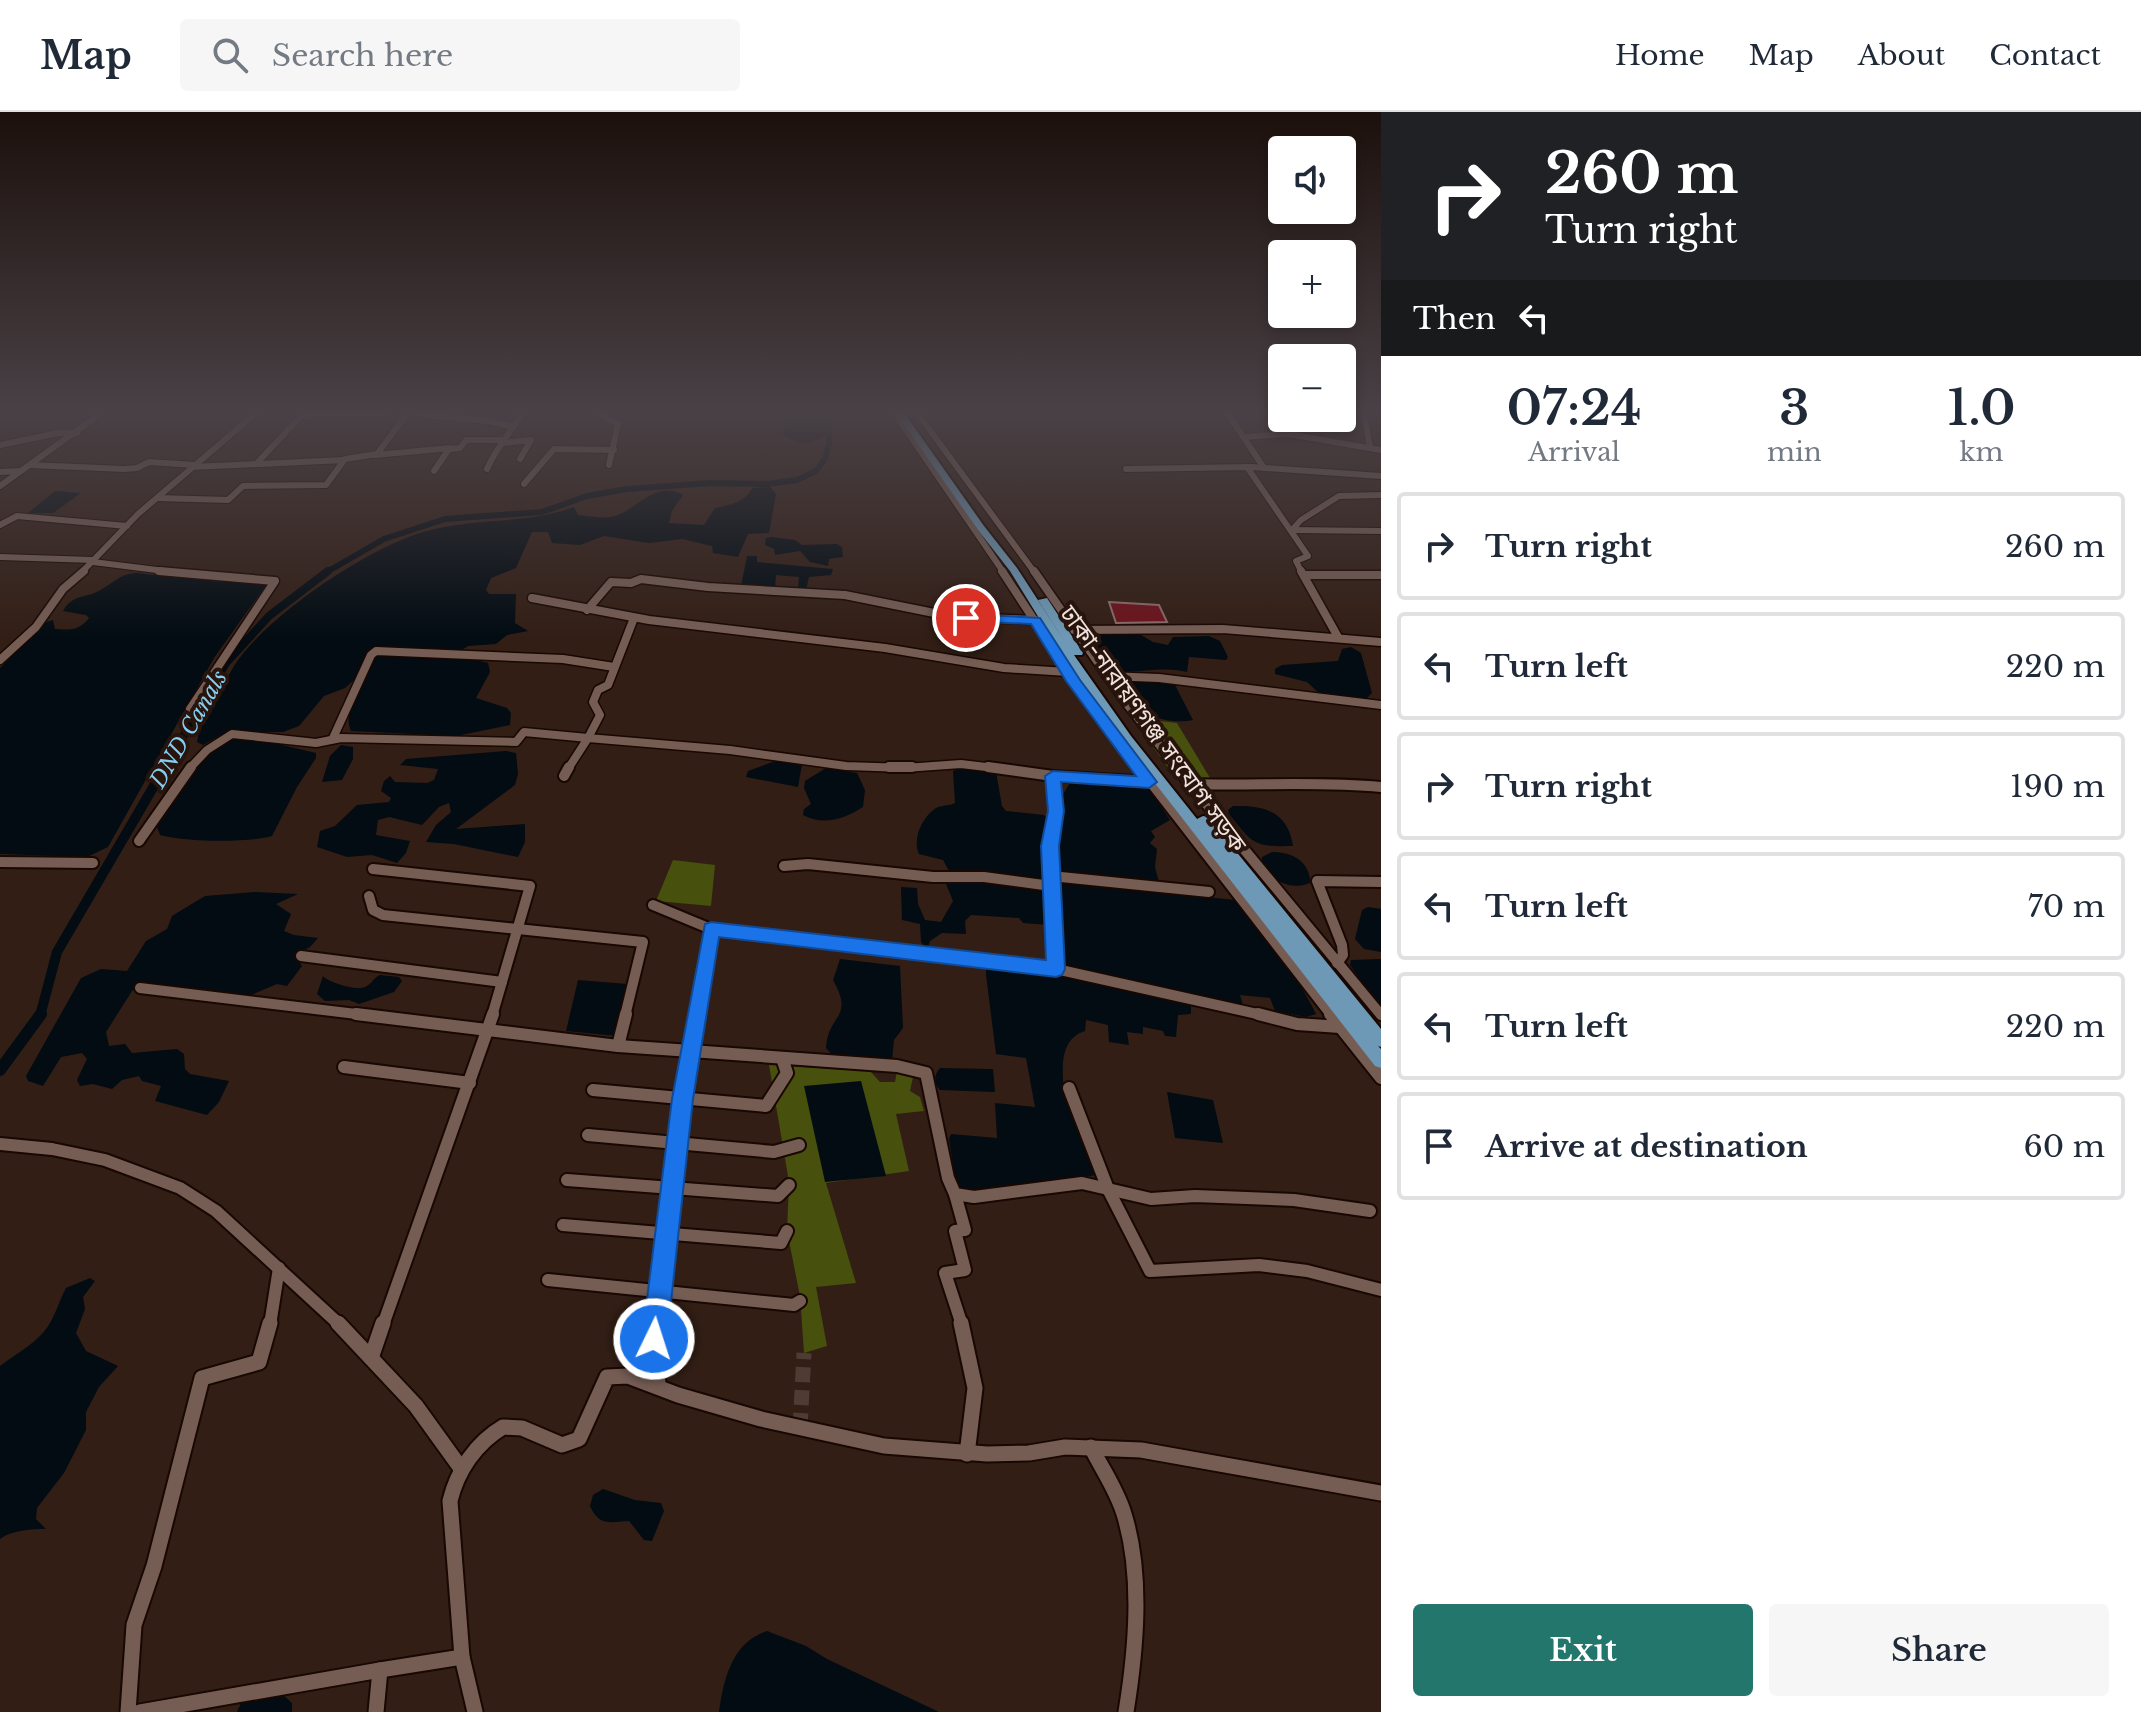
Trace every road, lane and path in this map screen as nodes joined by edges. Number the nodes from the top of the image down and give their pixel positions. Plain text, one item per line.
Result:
1 (168, 489) edge
2 (240, 489) edge
3 (950, 489) edge
4 (967, 489) edge
5 (1262, 489) edge
6 (1381, 495) edge
7 (158, 498) junction
8 (983, 511) junction
9 (0, 525) edge
10 (127, 526) junction
11 (1292, 530) junction
12 (1381, 531) edge
13 (991, 547) junction
14 (0, 557) edge
15 (93, 561) junction
16 (1305, 575) junction
17 (1381, 575) edge
18 (532, 598) dead end
19 (587, 610) junction
20 (634, 618) junction
21 (1035, 620) junction
22 (1074, 630) junction
23 (1338, 637) junction
24 (1381, 642) edge
25 (0, 660) edge
26 (614, 667) junction
27 (1068, 672) junction
28 (1107, 676) junction
29 (1381, 705) edge
30 (190, 709) dead end
31 (333, 738) junction
32 (588, 738) junction
33 (564, 776) dead end
34 (1053, 776) junction
35 (1149, 782) junction
36 (1190, 784) junction
37 (1381, 787) edge
38 (139, 841) dead end
39 (0, 862) edge
40 (93, 863) dead end
41 (784, 866) dead end
42 (373, 869) dead end
43 (1051, 881) junction
44 (1381, 882) edge
45 (1209, 892) dead end
46 (369, 896) dead end
47 (653, 905) dead end
48 (711, 929) junction
49 (518, 930) junction
50 (301, 956) dead end
51 (1337, 963) junction
52 (1056, 969) junction
53 (502, 982) junction
54 (140, 988) dead end
55 (1381, 1015) edge
56 (1340, 1027) junction
57 (489, 1028) junction
58 (1381, 1040) edge
59 (618, 1046) junction
60 (691, 1051) junction
61 (782, 1058) junction
62 (1381, 1061) edge
63 (344, 1067) dead end
64 (1381, 1078) edge
65 (470, 1083) junction
66 (1069, 1088) dead end
67 (593, 1090) dead end
68 (683, 1099) junction
69 (588, 1135) dead end
70 (0, 1144) edge
71 (677, 1144) junction
72 (799, 1145) dead end
73 (567, 1180) dead end
74 (789, 1185) dead end
75 (671, 1187) junction
76 (1108, 1189) junction
77 (955, 1194) junction
78 (1370, 1211) dead end
79 (563, 1225) dead end
80 (666, 1233) junction
81 (784, 1237) dead end
82 (279, 1268) junction
83 (548, 1280) dead end
84 (1381, 1290) edge
85 (657, 1291) junction
86 (797, 1303) dead end
87 (371, 1358) junction
88 (658, 1386) junction
89 (1091, 1447) junction
90 (967, 1454) junction
91 (460, 1467) junction
92 (1381, 1493) edge
93 (462, 1657) junction
94 (380, 1670) junction
95 (128, 1712) edge
96 (140, 1712) edge
97 (376, 1712) edge
98 (475, 1712) edge
99 (1126, 1712) edge

1 - 7 street
2 - 7 street
3 - 13 main road, ঢাকা-নারায়ণগঞ্জ সংযোগ সড়ক
4 - 8 main road, ঢাকা-নারায়ণগঞ্জ সংযোগ সড়ক
5 - 11 street
6 - 11 street
7 - 10 street
8 - 22 street
8 - 58 main road, ঢাকা-নারায়ণগঞ্জ সংযোগ সড়ক
9 - 10 street
10 - 15 street
11 - 12 street
11 - 16 street
13 - 21 street
13 - 62 main road, ঢাকা-নারায়ণগঞ্জ সংযোগ সড়ক
14 - 15 street
15 - 25 street
15 - 30 street
16 - 17 street
16 - 23 street
18 - 19 street
19 - 20 street
19 - 21 street
20 - 26 street
20 - 27 street
21 - 27 street
22 - 23 street
22 - 28 street
23 - 24 street
26 - 31 street
26 - 32 street
27 - 35 street
28 - 29 street
28 - 36 street
31 - 32 street
31 - 38 street
32 - 33 street
32 - 34 street
34 - 35 street
34 - 43 street
35 - 56 street
36 - 37 street
36 - 51 street
39 - 40 street
41 - 43 street
42 - 49 street
43 - 45 street
43 - 52 street
44 - 51 street
46 - 49 street
47 - 48 street
48 - 52 street
48 - 60 street
49 - 53 street
49 - 59 street
50 - 53 street
51 - 55 street
52 - 56 street
53 - 57 street
54 - 57 street
56 - 64 street
57 - 59 street
57 - 65 street
59 - 60 street
60 - 61 street
60 - 68 street
61 - 68 street
61 - 77 street
63 - 65 street
65 - 87 street
66 - 76 street
67 - 68 street
68 - 71 street
69 - 71 street
70 - 82 street
71 - 72 street
71 - 75 street
73 - 75 street
74 - 75 street
75 - 80 street
76 - 77 street
76 - 78 street
76 - 84 street
77 - 90 street
79 - 80 street
80 - 81 street
80 - 85 street
82 - 87 street
82 - 95 street
83 - 85 street
85 - 86 street
85 - 88 street
87 - 91 street
88 - 90 street
88 - 91 street
89 - 90 street
89 - 92 street
89 - 99 street
91 - 93 street
93 - 94 street
93 - 98 street
94 - 96 street
94 - 97 street

